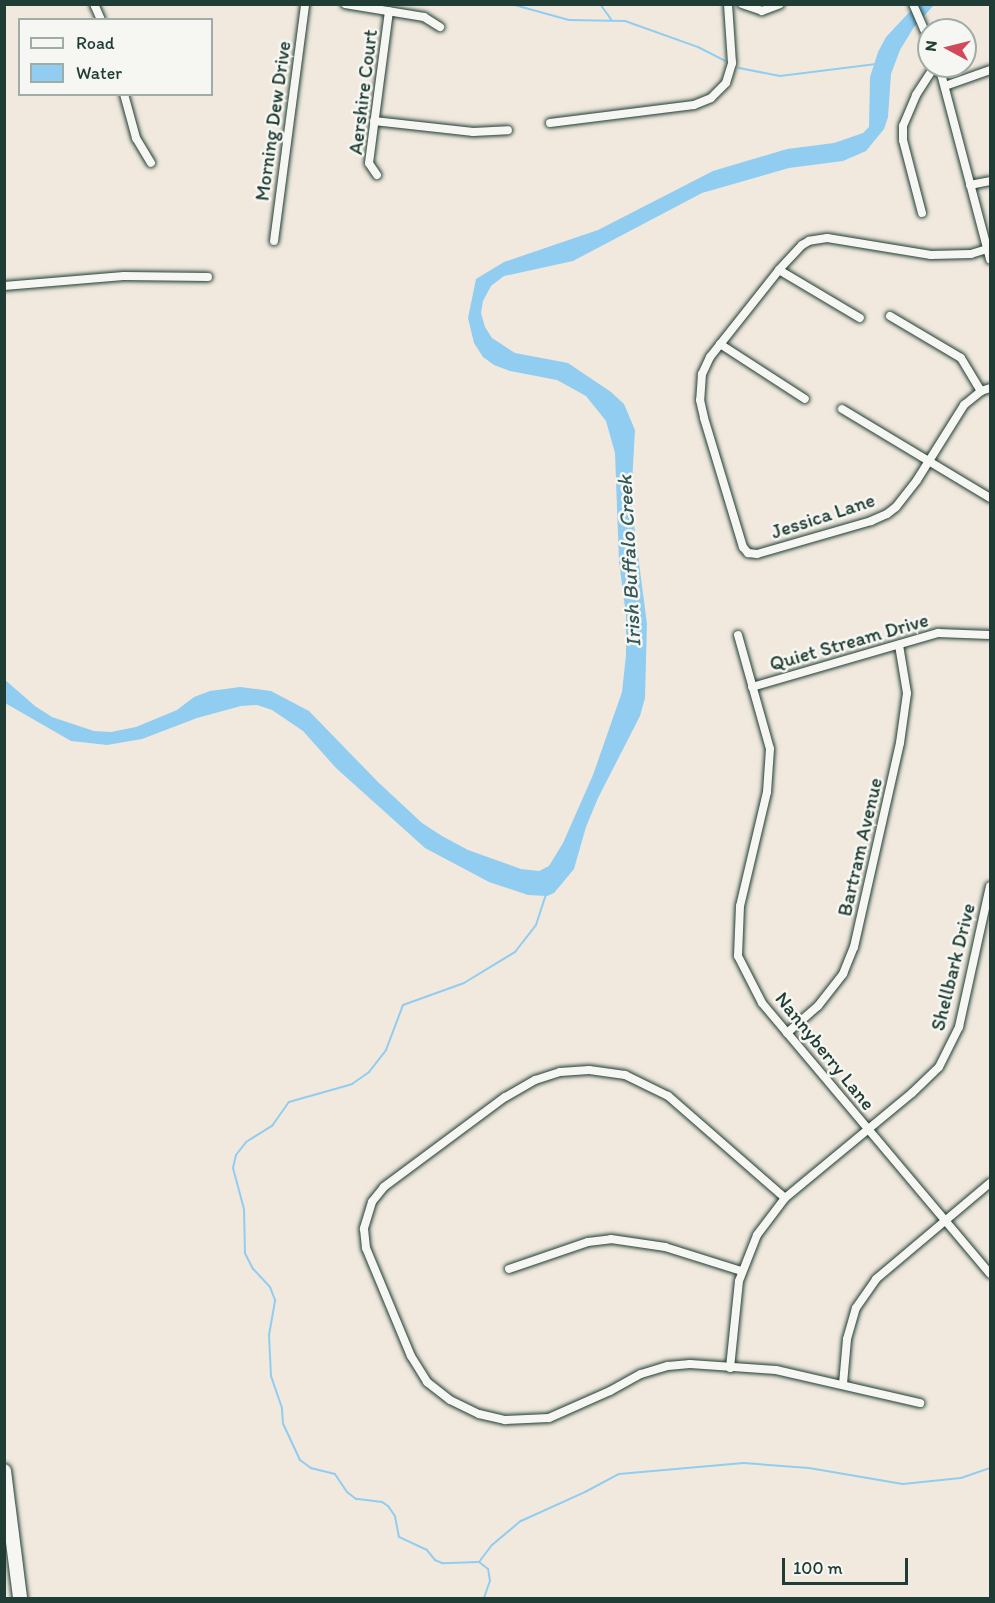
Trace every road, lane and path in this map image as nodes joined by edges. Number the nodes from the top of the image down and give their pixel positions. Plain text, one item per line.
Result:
1 (94, 4) edge
2 (305, 4) edge
3 (345, 4) edge
4 (728, 4) edge
5 (742, 4) edge
6 (780, 4) edge
7 (913, 4) edge
8 (389, 11) junction
9 (100, 18) edge
10 (919, 18) edge
11 (440, 27) dead end
12 (990, 70) edge
13 (928, 78) edge
14 (942, 78) edge
15 (945, 86) junction
16 (125, 96) edge
17 (374, 121) junction
18 (550, 123) dead end
19 (508, 130) dead end
20 (151, 163) dead end
21 (377, 175) dead end
22 (990, 181) edge
23 (970, 185) junction
24 (922, 213) dead end
25 (274, 242) dead end
26 (987, 249) junction
27 (990, 259) edge
28 (779, 270) junction
29 (208, 277) dead end
30 (4, 286) edge
31 (890, 316) dead end
32 (860, 318) dead end
33 (720, 344) junction
34 (986, 390) edge
35 (805, 399) dead end
36 (842, 409) dead end
37 (929, 461) junction
38 (990, 498) edge
39 (738, 635) dead end
40 (990, 635) edge
41 (899, 645) junction
42 (752, 687) junction
43 (990, 886) edge
44 (787, 1033) junction
45 (868, 1130) junction
46 (990, 1182) edge
47 (785, 1198) junction
48 (946, 1221) junction
49 (509, 1269) dead end
50 (741, 1271) junction
51 (990, 1274) edge
52 (730, 1368) junction
53 (843, 1384) junction
54 (920, 1403) dead end
55 (4, 1471) edge
56 (20, 1599) edge

1 - 9 street
2 - 25 street, Morning Dew Drive
3 - 8 street
4 - 18 street
5 - 6 street
7 - 10 street
8 - 11 street
8 - 17 street, Aershire Court
12 - 15 street
13 - 24 street
14 - 15 street
15 - 23 street
16 - 20 street
17 - 19 street
17 - 21 street, Aershire Court
22 - 23 street
23 - 26 street
26 - 27 street
26 - 28 street
28 - 32 street
28 - 33 street
29 - 30 street
31 - 34 street
33 - 35 street
33 - 37 street, Jessica Lane
34 - 37 street, Jessica Lane
36 - 37 street
37 - 38 street
39 - 42 street, Nannyberry Lane
40 - 41 street, Quiet Stream Drive
41 - 42 street, Quiet Stream Drive
41 - 44 street, Bartram Avenue
42 - 44 street, Nannyberry Lane
43 - 45 street, Shellbark Drive
44 - 45 street, Nannyberry Lane
45 - 47 street, Shellbark Drive
45 - 48 street, Nannyberry Lane
46 - 48 street
47 - 50 street, Shellbark Drive
47 - 52 street
48 - 51 street, Nannyberry Lane
48 - 53 street
49 - 50 street
50 - 52 street, Shellbark Drive
52 - 53 street
53 - 54 street
55 - 56 highway

